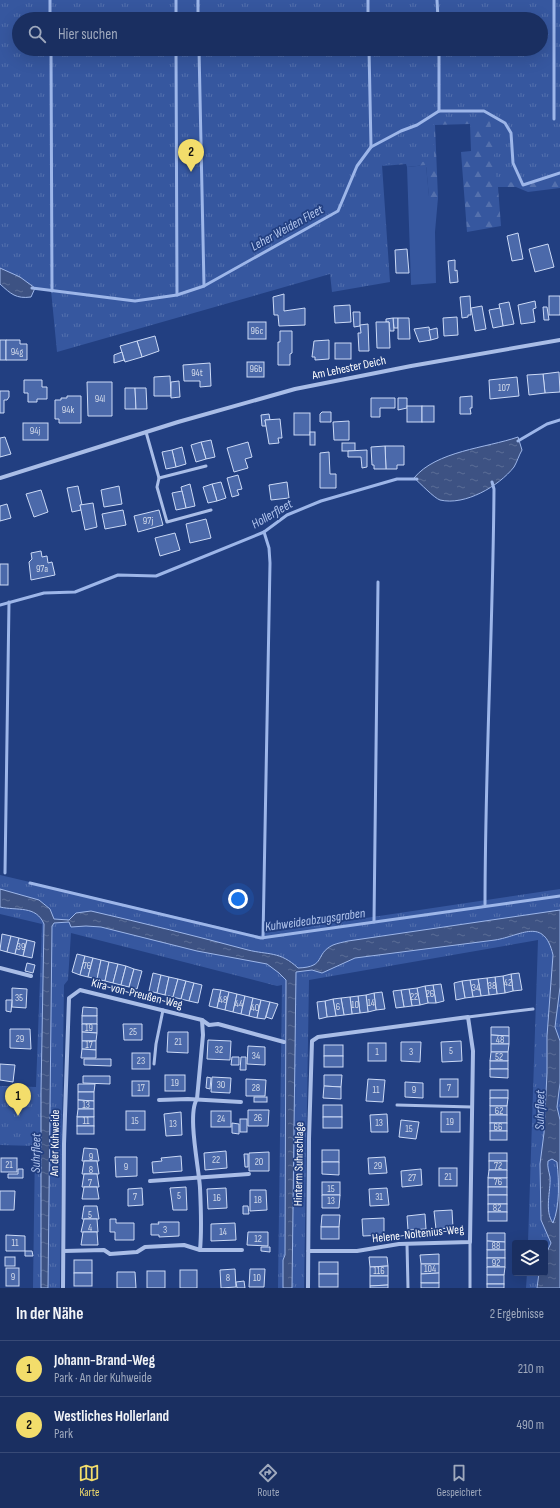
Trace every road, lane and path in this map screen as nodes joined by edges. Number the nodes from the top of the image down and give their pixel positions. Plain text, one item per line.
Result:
1 (560, 340) edge
2 (146, 432) junction
3 (206, 466) dead end
4 (0, 478) edge
5 (159, 478) junction
6 (210, 510) dead end
7 (0, 968) edge
8 (31, 976) dead end
9 (69, 998) joint
10 (533, 1009) dead end
11 (163, 1010) junction
12 (468, 1017) junction
13 (202, 1020) junction
14 (284, 1042) dead end
15 (154, 1064) dead end
16 (197, 1099) junction
17 (159, 1100) dead end
18 (241, 1102) dead end
19 (397, 1105) dead end
20 (472, 1107) junction
21 (249, 1174) dead end
22 (199, 1177) junction
23 (150, 1181) dead end
24 (470, 1242) junction
25 (407, 1244) junction
26 (200, 1250) junction
27 (242, 1250) dead end
28 (64, 1251) junction
29 (308, 1251) junction
30 (63, 1288) edge
31 (308, 1288) edge
32 (408, 1288) edge
33 (470, 1288) edge

1 - 2 street, Am Lehester Deich
2 - 4 street, Am Lehester Deich
2 - 5 lane
3 - 5 lane
5 - 6 lane
7 - 8 street
9 - 11 street, Kira-von-Preußen-Weg
9 - 28 street, An der Kuhweide
10 - 12 lane
11 - 13 street, Kira-von-Preußen-Weg
11 - 15 lane
12 - 20 street, Helene-Noltenius-Weg
12 - 29 street, Hinterm Suhrschlage
13 - 14 street, Kira-von-Preußen-Weg
13 - 16 street
16 - 17 street
16 - 18 street
16 - 22 street
19 - 20 lane
20 - 24 street, Helene-Noltenius-Weg
21 - 22 street
22 - 23 street
22 - 26 street
24 - 25 street, Helene-Noltenius-Weg
24 - 33 lane
25 - 29 street, Helene-Noltenius-Weg
25 - 32 lane
26 - 27 street
26 - 28 street
28 - 30 street, An der Kuhweide
29 - 31 street, Hinterm Suhrschlage

